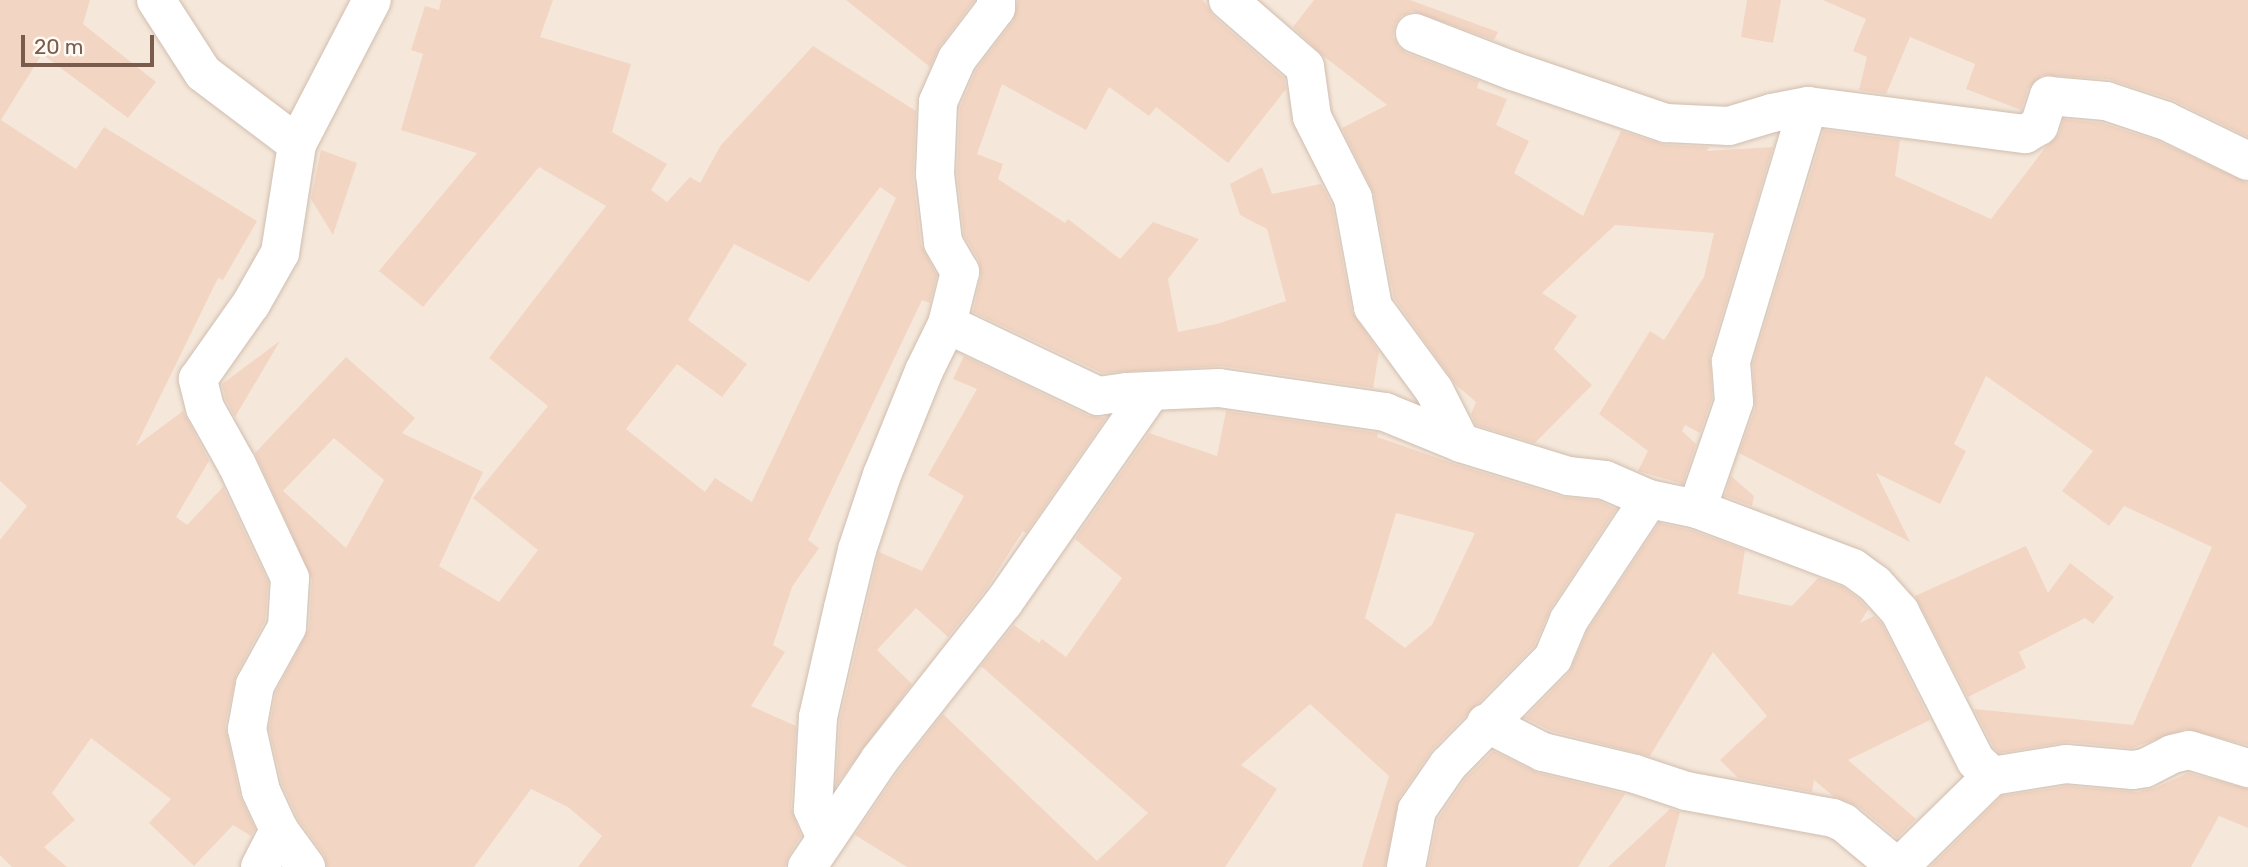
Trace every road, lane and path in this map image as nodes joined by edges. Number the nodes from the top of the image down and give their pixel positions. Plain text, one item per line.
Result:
1 (156, 0) edge
2 (372, 0) edge
3 (996, 0) edge
4 (1228, 0) edge
5 (1415, 33) dead end
6 (1808, 107) junction
7 (297, 144) junction
8 (2248, 161) edge
9 (947, 324) junction
10 (1150, 393) junction
11 (1461, 443) junction
12 (1649, 499) junction
13 (1697, 509) junction
14 (1486, 723) junction
15 (2248, 768) edge
16 (1992, 776) junction
17 (279, 830) junction
18 (816, 852) edge
19 (260, 867) edge
20 (306, 867) edge
21 (1406, 867) edge
22 (1898, 867) edge

1 - 7 street
2 - 7 street
3 - 9 street
4 - 11 street
5 - 6 street
6 - 8 street
6 - 13 street
7 - 17 street
9 - 10 street
9 - 18 street
10 - 11 street
10 - 18 street
11 - 12 street
12 - 13 street
12 - 14 street
13 - 16 street
14 - 21 street
14 - 22 street
15 - 16 street
16 - 22 street
17 - 19 street
17 - 20 street

